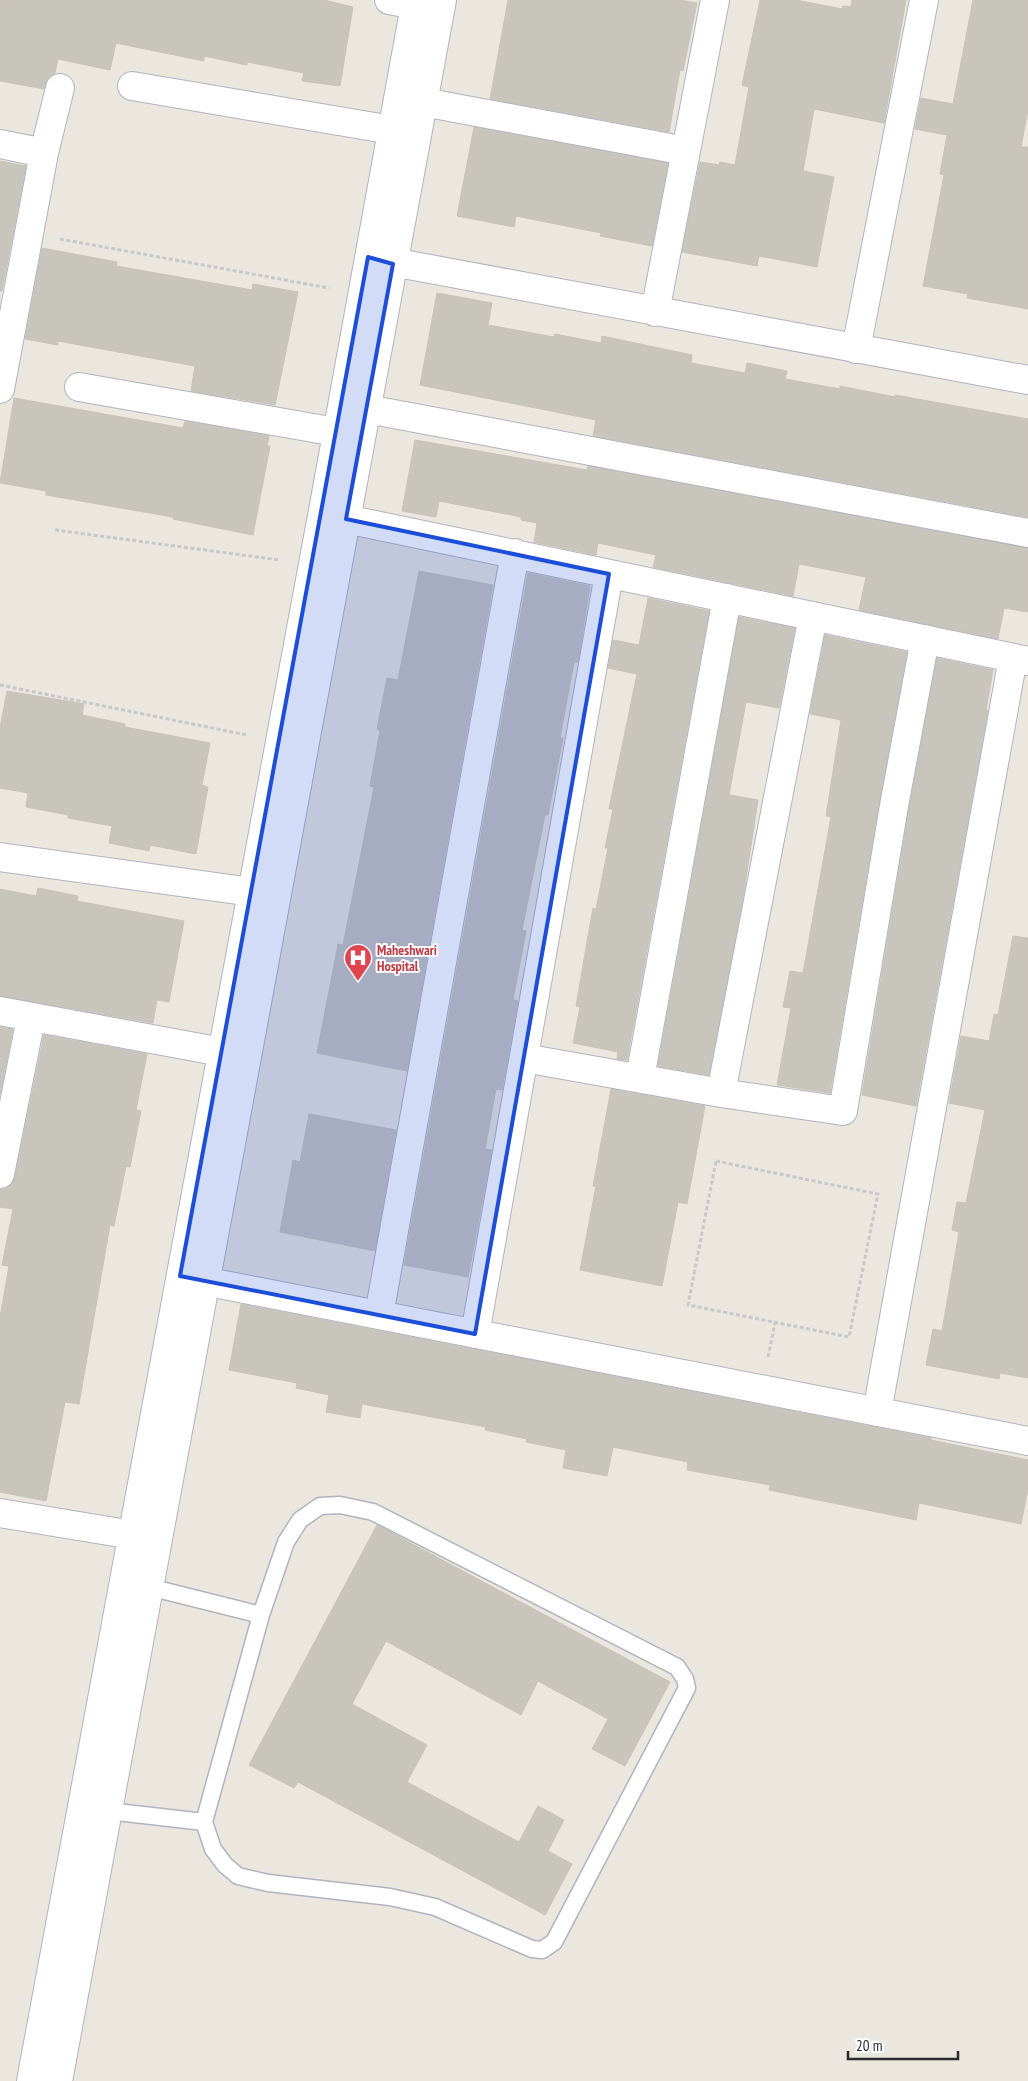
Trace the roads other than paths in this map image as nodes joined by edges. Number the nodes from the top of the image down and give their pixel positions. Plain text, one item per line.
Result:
1 (442, 0) edge
2 (715, 0) edge
3 (924, 0) edge
4 (407, 2) edge
5 (132, 86) dead end
6 (60, 88) dead end
7 (423, 102) junction
8 (392, 130) junction
9 (0, 144) edge
10 (686, 151) junction
11 (44, 153) junction
12 (381, 261) junction
13 (10, 292) edge
14 (655, 312) junction
15 (856, 349) junction
16 (1028, 380) edge
17 (80, 387) dead end
18 (0, 389) edge
19 (367, 409) junction
20 (336, 432) junction
21 (346, 519) junction
22 (1028, 533) edge
23 (514, 553) junction
24 (609, 574) junction
25 (727, 598) junction
26 (813, 616) junction
27 (925, 639) junction
28 (1020, 659) edge
29 (0, 857) edge
30 (252, 892) junction
31 (0, 1011) edge
32 (31, 1018) junction
33 (222, 1052) junction
34 (524, 1058) junction
35 (640, 1078) junction
36 (721, 1093) junction
37 (0, 1174) edge
38 (193, 1279) junction
39 (379, 1315) junction
40 (475, 1334) junction
41 (877, 1412) junction
42 (1028, 1442) edge
43 (0, 1513) edge
44 (133, 1535) junction
45 (149, 1587) junction
46 (261, 1615) junction
47 (108, 1811) junction
48 (204, 1822) junction
49 (32, 2081) edge
50 (58, 2081) edge

1 - 7 street
2 - 10 street
3 - 15 street
4 - 8 street
5 - 8 street
6 - 11 street
7 - 10 street
7 - 12 street
8 - 12 street
9 - 11 street
10 - 14 street
11 - 13 street
12 - 14 street
12 - 19 street
12 - 20 street
13 - 18 street
14 - 15 street
15 - 16 street
17 - 20 street
19 - 21 street
19 - 22 street
20 - 30 street
21 - 23 street
21 - 38 street
23 - 24 street
23 - 39 street
24 - 25 street
24 - 34 street
25 - 26 street
25 - 35 street
26 - 27 street
26 - 36 street
27 - 28 street
27 - 36 street
28 - 41 street
29 - 30 street
30 - 33 street
31 - 32 street
32 - 33 street
32 - 37 street
33 - 38 street
34 - 35 street
34 - 40 street
35 - 36 street
38 - 39 street
38 - 44 street
38 - 45 street
39 - 40 street
40 - 41 street
41 - 42 street
43 - 44 street
44 - 49 street
45 - 46 lane
45 - 47 street
46 - 48 lane
46 - 48 lane
47 - 48 lane
47 - 50 street

